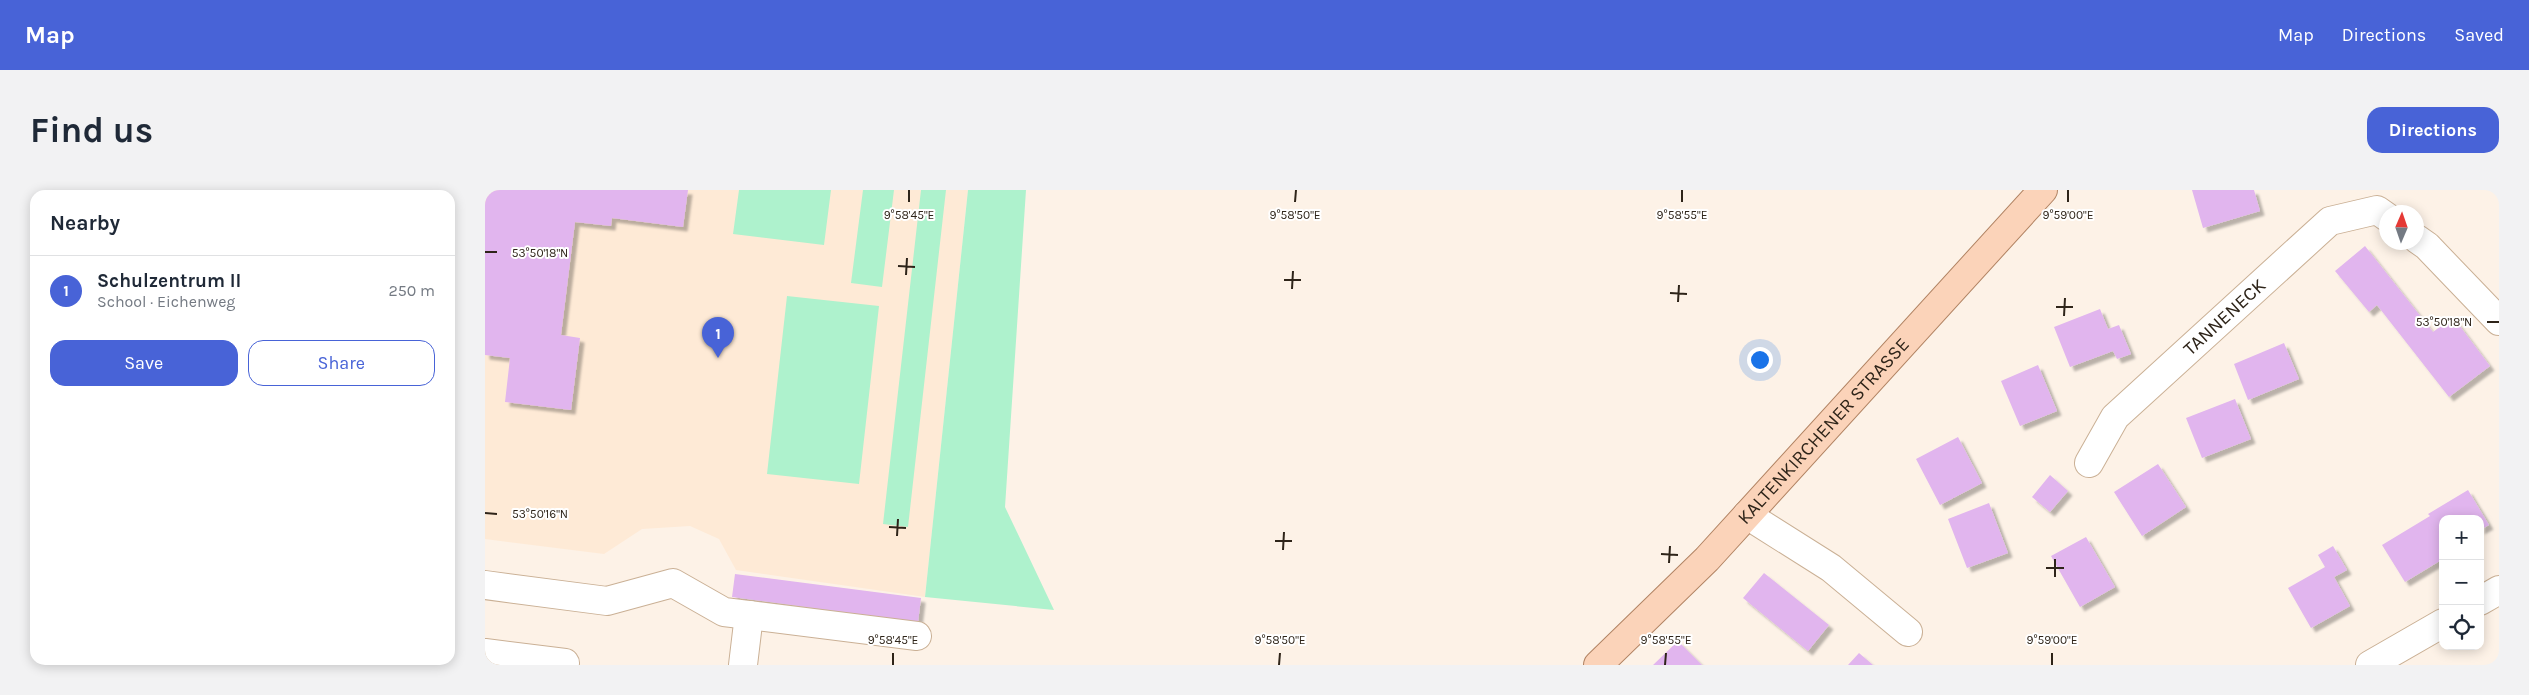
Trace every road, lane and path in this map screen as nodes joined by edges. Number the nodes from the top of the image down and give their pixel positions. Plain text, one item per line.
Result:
1 (2043, 190) edge
2 (2379, 211) edge
3 (2424, 244) edge
4 (2499, 321) edge
5 (2089, 463) dead end
6 (1747, 515) junction
7 (485, 585) edge
8 (2499, 590) edge
9 (2484, 599) edge
10 (749, 615) junction
11 (2439, 625) edge
12 (1909, 632) dead end
13 (917, 636) dead end
14 (485, 653) edge
15 (565, 663) dead end
16 (743, 665) edge
17 (1599, 665) edge
18 (2371, 665) edge

1 - 6 main road, KALTENKIRCHENER STRASSE
2 - 5 street, TANNENECK
3 - 4 street
6 - 12 street
6 - 17 main road, KALTENKIRCHENER STRASSE
7 - 10 street
8 - 9 street
10 - 13 street
10 - 16 street
11 - 18 street
14 - 15 street

